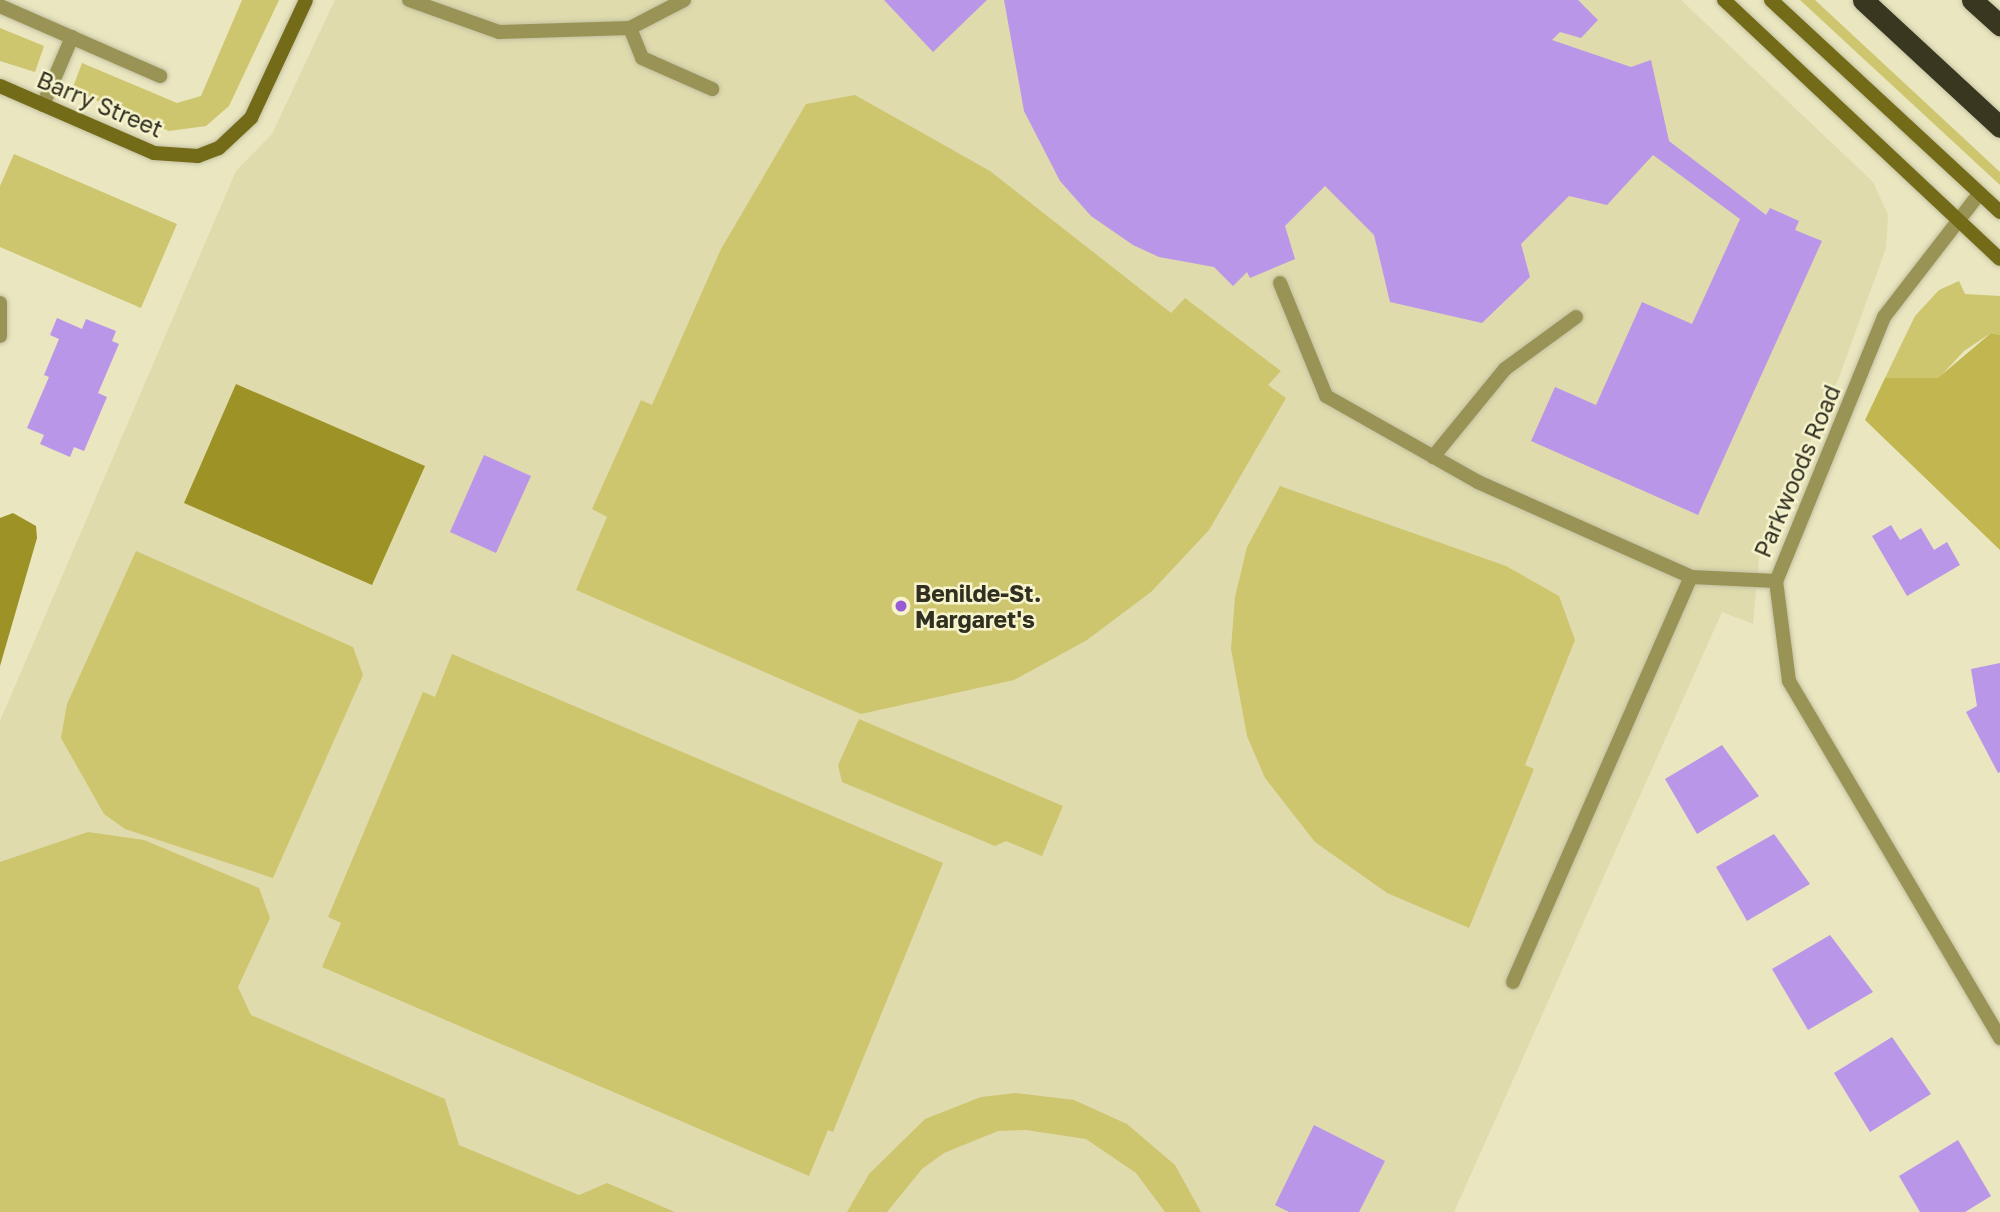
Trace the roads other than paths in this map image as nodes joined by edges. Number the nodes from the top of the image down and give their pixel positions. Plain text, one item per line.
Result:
1 (306, 0) edge
2 (410, 0) edge
3 (684, 0) edge
4 (1724, 0) edge
5 (1771, 0) edge
6 (1863, 0) edge
7 (1972, 0) edge
8 (0, 6) edge
9 (2000, 25) edge
10 (630, 28) junction
11 (72, 37) junction
12 (160, 76) dead end
13 (0, 86) edge
14 (712, 89) dead end
15 (43, 105) junction
16 (2000, 127) edge
17 (1979, 194) junction
18 (2000, 212) edge
19 (1955, 221) junction
20 (2000, 259) edge
21 (1280, 284) dead end
22 (0, 303) edge
23 (1576, 317) dead end
24 (0, 336) edge
25 (1433, 457) junction
26 (1691, 577) junction
27 (1776, 581) junction
28 (1513, 982) dead end
29 (2000, 1038) edge

1 - 15 street, Barry Street
2 - 10 street
3 - 10 street
4 - 19 street
5 - 17 street
6 - 16 highway
7 - 9 highway
8 - 11 street
10 - 14 street
11 - 12 street
11 - 15 street
13 - 15 street, Barry Street
17 - 18 street
17 - 19 street, Parkwoods Road
19 - 20 street
19 - 27 street, Parkwoods Road
21 - 25 street
22 - 24 street
23 - 25 street
25 - 26 street
26 - 27 street
26 - 28 street
27 - 29 street, Parkwoods Road

